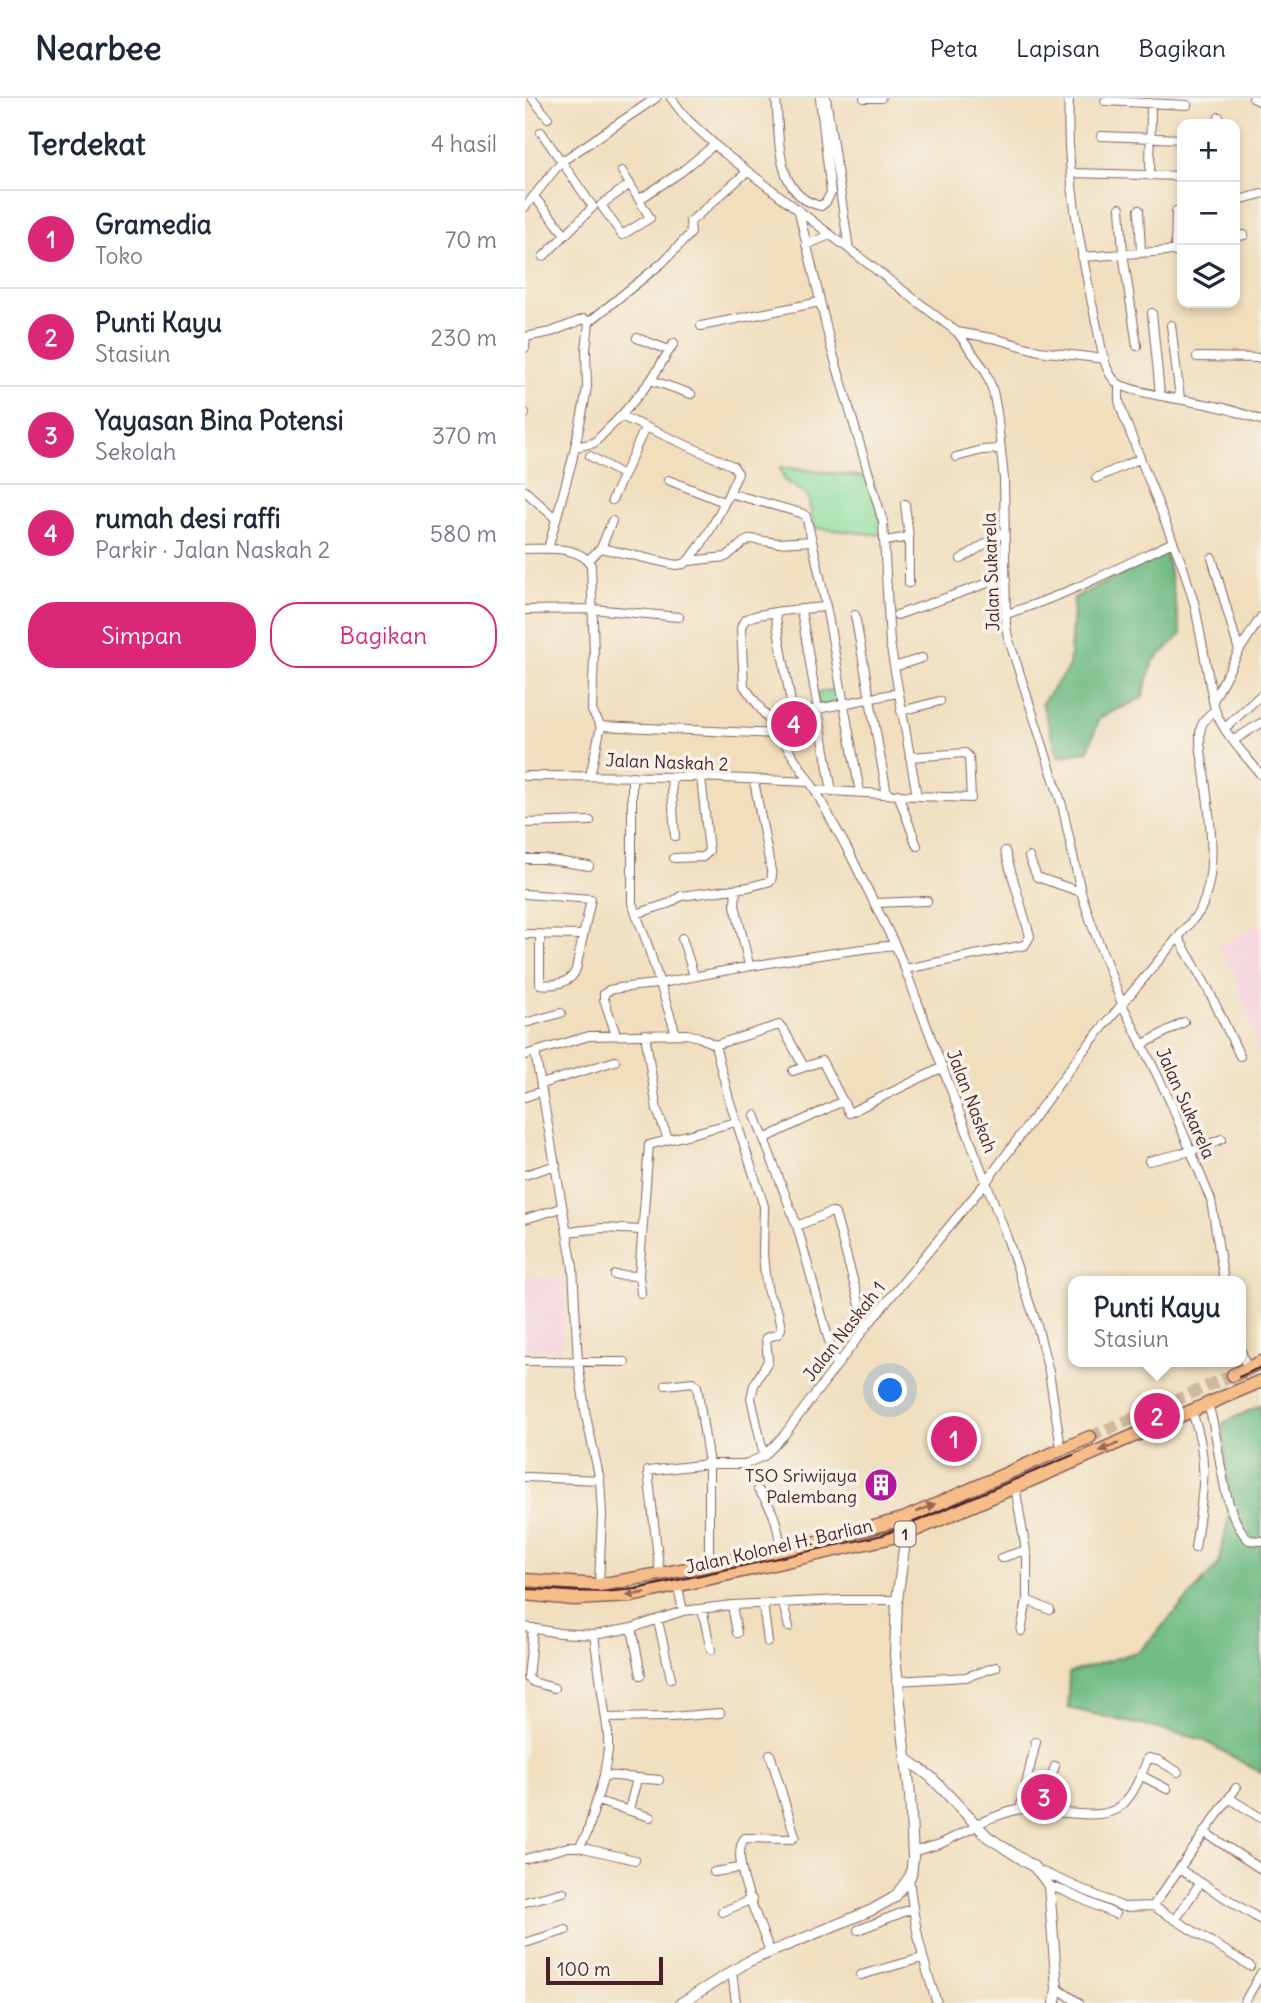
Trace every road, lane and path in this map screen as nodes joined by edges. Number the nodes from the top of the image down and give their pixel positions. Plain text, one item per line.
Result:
1 (532, 98) edge
2 (656, 98) edge
3 (671, 98) edge
4 (776, 98) edge
5 (820, 98) edge
6 (826, 98) edge
7 (864, 98) edge
8 (881, 98) edge
9 (1069, 98) edge
10 (1252, 98) edge
11 (1105, 101) dead end
12 (1261, 102) edge
13 (1151, 103) junction
14 (1187, 105) dead end
15 (548, 118) dead end
16 (541, 132) dead end
17 (1101, 136) dead end
18 (1149, 137) junction
19 (1177, 139) edge
20 (714, 145) junction
21 (563, 164) junction
22 (622, 171) dead end
23 (747, 172) junction
24 (1072, 173) junction
25 (1150, 176) junction
26 (1177, 176) edge
27 (630, 184) junction
28 (795, 192) junction
29 (1261, 194) edge
30 (536, 199) junction
31 (640, 199) junction
32 (1242, 199) dead end
33 (787, 203) junction
34 (1120, 208) dead end
35 (525, 209) edge
36 (1139, 210) dead end
37 (1176, 211) dead end
38 (799, 212) junction
39 (565, 234) junction
40 (830, 235) junction
41 (1244, 235) dead end
42 (1240, 236) edge
43 (806, 245) junction
44 (1179, 245) edge
45 (849, 249) junction
46 (1177, 251) edge
47 (1141, 252) junction
48 (1123, 253) junction
49 (543, 257) dead end
50 (1083, 257) junction
51 (820, 302) junction
52 (1152, 313) dead end
53 (589, 322) junction
54 (701, 326) dead end
55 (1171, 326) dead end
56 (957, 332) junction
57 (525, 337) edge
58 (637, 338) dead end
59 (1137, 346) dead end
60 (525, 348) edge
61 (1197, 357) dead end
62 (1261, 358) edge
63 (1105, 359) junction
64 (651, 380) junction
65 (1119, 385) junction
66 (691, 394) dead end
67 (1160, 394) junction
68 (1180, 398) junction
69 (621, 416) junction
70 (1261, 420) edge
71 (645, 428) junction
72 (575, 447) junction
73 (1001, 449) junction
74 (590, 456) dead end
75 (956, 457) dead end
76 (1139, 459) junction
77 (624, 475) junction
78 (1096, 478) dead end
79 (668, 480) dead end
80 (525, 491) edge
81 (729, 493) junction
82 (612, 500) dead end
83 (724, 502) junction
84 (905, 504) dead end
85 (557, 519) junction
86 (612, 521) dead end
87 (1005, 532) junction
88 (909, 537) junction
89 (812, 541) junction
90 (886, 541) junction
91 (1173, 542) junction
92 (601, 548) junction
93 (548, 549) junction
94 (525, 550) edge
95 (1212, 558) dead end
96 (961, 559) dead end
97 (588, 560) junction
98 (689, 561) junction
99 (1006, 580) junction
100 (909, 583) dead end
101 (824, 607) junction
102 (593, 609) junction
103 (525, 610) edge
104 (801, 610) junction
105 (775, 613) junction
106 (1006, 614) junction
107 (855, 615) dead end
108 (897, 615) dead end
109 (679, 617) dead end
110 (1261, 617) edge
111 (1239, 651) junction
112 (922, 659) dead end
113 (894, 667) junction
114 (897, 693) junction
115 (1261, 695) edge
116 (870, 699) junction
117 (940, 701) dead end
118 (843, 705) junction
119 (1214, 706) junction
120 (817, 709) junction
121 (901, 711) junction
122 (793, 714) junction
123 (767, 717) junction
124 (1261, 723) edge
125 (601, 726) junction
126 (1225, 728) junction
127 (779, 734) junction
128 (1234, 740) junction
129 (910, 757) junction
130 (1261, 775) edge
131 (525, 776) edge
132 (590, 776) junction
133 (632, 776) junction
134 (671, 777) junction
135 (701, 777) junction
136 (754, 781) junction
137 (809, 782) junction
138 (815, 790) junction
139 (832, 792) junction
140 (860, 792) junction
141 (887, 794) junction
142 (898, 794) junction
143 (916, 796) junction
144 (590, 821) dead end
145 (525, 823) edge
146 (675, 836) dead end
147 (918, 846) dead end
148 (1005, 851) dead end
149 (1029, 857) dead end
150 (674, 858) dead end
151 (525, 859) edge
152 (589, 866) dead end
153 (736, 889) junction
154 (1081, 892) junction
155 (525, 894) edge
156 (927, 901) dead end
157 (874, 903) junction
158 (636, 914) junction
159 (525, 934) edge
160 (540, 934) junction
161 (582, 935) junction
162 (1178, 937) junction
163 (682, 938) dead end
164 (895, 945) junction
165 (749, 965) junction
166 (905, 970) junction
167 (695, 976) junction
168 (659, 983) junction
169 (1122, 1004) junction
170 (561, 1013) dead end
171 (1184, 1022) dead end
172 (525, 1023) edge
173 (645, 1034) junction
174 (675, 1034) junction
175 (616, 1035) junction
176 (715, 1045) junction
177 (1142, 1045) junction
178 (534, 1052) junction
179 (525, 1055) edge
180 (1240, 1056) dead end
181 (615, 1062) dead end
182 (804, 1067) junction
183 (943, 1067) junction
184 (793, 1071) dead end
185 (541, 1088) junction
186 (525, 1097) edge
187 (843, 1101) junction
188 (755, 1115) dead end
189 (736, 1122) junction
190 (668, 1139) junction
191 (764, 1139) junction
192 (1222, 1139) dead end
193 (1191, 1151) junction
194 (1149, 1161) dead end
195 (556, 1165) junction
196 (525, 1175) edge
197 (986, 1181) junction
198 (562, 1208) junction
199 (525, 1219) edge
200 (797, 1226) junction
201 (641, 1230) junction
202 (567, 1232) junction
203 (615, 1275) dead end
204 (639, 1276) junction
205 (1223, 1276) edge
206 (641, 1293) dead end
207 (866, 1327) junction
208 (525, 1362) edge
209 (578, 1362) junction
210 (625, 1362) dead end
211 (1261, 1362) edge
212 (1246, 1365) edge
213 (836, 1366) junction
214 (1247, 1368) junction
215 (1233, 1375) tunnel mouth
216 (1261, 1381) edge
217 (666, 1385) dead end
218 (1208, 1405) junction
219 (1192, 1412) junction
220 (1090, 1437) tunnel mouth
221 (1061, 1448) junction
222 (764, 1456) junction
223 (709, 1464) junction
224 (525, 1477) edge
225 (600, 1480) junction
226 (1015, 1486) junction
227 (758, 1490) dead end
228 (906, 1534) junction
229 (1261, 1541) edge
230 (1196, 1544) dead end
231 (1025, 1550) junction
232 (781, 1552) junction
233 (1001, 1558) dead end
234 (709, 1565) junction
235 (660, 1575) junction
236 (525, 1580) edge
237 (599, 1585) junction
238 (678, 1587) junction
239 (525, 1594) edge
240 (897, 1600) junction
241 (1027, 1600) junction
242 (763, 1604) junction
243 (783, 1604) junction
244 (732, 1605) junction
245 (702, 1609) junction
246 (1050, 1610) dead end
247 (683, 1611) junction
248 (657, 1621) junction
249 (529, 1627) edge
250 (632, 1628) junction
251 (789, 1628) dead end
252 (1021, 1631) dead end
253 (737, 1633) dead end
254 (594, 1635) junction
255 (768, 1642) dead end
256 (711, 1650) dead end
257 (996, 1668) dead end
258 (641, 1675) dead end
259 (671, 1678) dead end
260 (896, 1681) junction
261 (554, 1688) dead end
262 (719, 1713) dead end
263 (606, 1718) junction
264 (1036, 1742) dead end
265 (770, 1754) dead end
266 (907, 1759) junction
267 (1055, 1766) dead end
268 (1178, 1772) dead end
269 (604, 1775) junction
270 (1142, 1776) junction
271 (638, 1779) junction
272 (659, 1780) dead end
273 (1236, 1788) dead end
274 (1167, 1789) dead end
275 (1229, 1798) junction
276 (597, 1801) junction
277 (1020, 1809) junction
278 (1032, 1809) junction
279 (629, 1810) junction
280 (650, 1817) dead end
281 (1261, 1818) edge
282 (976, 1825) junction
283 (1204, 1832) junction
284 (579, 1847) junction
285 (912, 1852) junction
286 (525, 1859) edge
287 (635, 1860) dead end
288 (1034, 1867) junction
289 (740, 1868) junction
290 (1179, 1869) junction
291 (1261, 1869) edge
292 (714, 1871) dead end
293 (909, 1878) junction
294 (1200, 1883) junction
295 (1049, 1886) junction
296 (563, 1892) dead end
297 (752, 1899) junction
298 (525, 1902) edge
299 (1153, 1906) junction
300 (911, 1909) junction
301 (722, 1912) dead end
302 (1115, 1914) dead end
303 (1175, 1919) junction
304 (1261, 1920) edge
305 (566, 1930) dead end
306 (858, 1930) dead end
307 (525, 1943) edge
308 (770, 1952) junction
309 (922, 1958) junction
310 (1250, 1966) dead end
311 (731, 1972) junction
312 (1261, 1973) edge
313 (861, 1975) dead end
314 (1057, 1988) junction
315 (681, 2003) edge
316 (736, 2003) edge
317 (937, 2003) edge
318 (1055, 2003) edge
319 (1079, 2003) edge
320 (1244, 2003) edge

1 - 15 street
2 - 21 street
3 - 20 street, Jalan Sukarela
4 - 28 street
5 - 28 street
6 - 45 street
7 - 8 street
9 - 24 street
10 - 12 street
11 - 13 street
13 - 14 street
13 - 18 street
16 - 21 street
17 - 18 street
18 - 19 street
18 - 25 street
20 - 23 street, Jalan Sukarela
20 - 31 street
21 - 30 street
21 - 35 street
21 - 39 street
22 - 27 street
23 - 33 street, Jalan Sukarela
23 - 53 street
24 - 25 street
24 - 50 street
25 - 26 street
27 - 31 street
27 - 31 street
28 - 33 street
29 - 32 street
30 - 35 street
30 - 39 street
33 - 38 street, Jalan Sukarela
34 - 48 street
36 - 47 street
37 - 44 street
38 - 40 street, Jalan Sukarela
38 - 43 street
39 - 49 street
40 - 43 street
40 - 45 street, Jalan Sukarela
41 - 42 street
43 - 51 street
45 - 56 street, Jalan Sukarela
46 - 47 street
47 - 48 street
48 - 50 street
48 - 59 street
50 - 63 street
51 - 54 street
51 - 90 street
52 - 67 street
53 - 57 street
53 - 72 street
55 - 68 street
56 - 63 street
56 - 73 street, Jalan Sukarela
57 - 60 street
58 - 64 street
61 - 62 street
63 - 65 street
64 - 66 street
64 - 69 street
65 - 67 street
65 - 76 street
67 - 68 street
68 - 70 street
69 - 71 street
69 - 72 street
71 - 77 street
71 - 81 street
72 - 85 street
73 - 75 street
73 - 87 street, Jalan Sukarela
74 - 77 street
76 - 78 street
76 - 91 street
77 - 82 street
79 - 83 street
80 - 85 street
81 - 83 street
81 - 89 street
83 - 98 street
84 - 88 street
85 - 93 street
86 - 92 street
87 - 96 street
87 - 99 street, Jalan Sukarela
88 - 90 street
88 - 100 street
89 - 98 street
89 - 101 street
90 - 113 street
91 - 106 street
91 - 119 street
92 - 97 street
92 - 98 street
93 - 94 street
93 - 97 street
95 - 111 street
97 - 102 street
99 - 106 street, Jalan Sukarela
99 - 108 street
101 - 104 street
101 - 118 street
102 - 103 street
102 - 109 street
102 - 125 street
104 - 105 street
104 - 120 street
105 - 122 street
105 - 123 street, Jalan Naskah
106 - 154 street, Jalan Sukarela
107 - 116 street
110 - 111 street, Jalan Naskah 1
111 - 119 street, Jalan Naskah 1
112 - 113 street
113 - 114 street
114 - 116 street
114 - 121 street
115 - 126 street
116 - 118 street
116 - 141 street
117 - 121 street
118 - 120 street
118 - 140 street
119 - 126 street
119 - 162 street, Jalan Naskah 1
120 - 122 street
120 - 139 street
121 - 129 street
122 - 123 street
123 - 127 street, Jalan Naskah
124 - 128 street
125 - 127 street
125 - 132 street
126 - 128 street
127 - 137 street, Jalan Naskah
128 - 130 street
129 - 143 street
129 - 143 street
131 - 132 street, Jalan Naskah 2
132 - 133 street, Jalan Naskah 2
133 - 134 street, Jalan Naskah 2
133 - 158 street
134 - 135 street, Jalan Naskah 2
134 - 146 street
135 - 136 street, Jalan Naskah 2
135 - 150 street
136 - 137 street, Jalan Naskah 2
136 - 153 street
137 - 138 street, Jalan Naskah
138 - 139 street
138 - 157 street, Jalan Naskah
139 - 140 street
140 - 141 street
141 - 142 street
142 - 143 street
142 - 147 street
144 - 145 street
148 - 166 street
149 - 154 street
151 - 152 street
153 - 158 street
153 - 165 street
154 - 169 street, Jalan Sukarela
155 - 161 street
156 - 157 street
157 - 164 street, Jalan Naskah
158 - 168 street
159 - 160 street
160 - 161 street
160 - 161 street
162 - 169 street, Jalan Naskah 1
162 - 180 street
163 - 167 street
164 - 165 street
164 - 166 street, Jalan Naskah
165 - 167 street
166 - 183 street, Jalan Naskah
167 - 168 street
168 - 174 street
168 - 175 street
169 - 177 street, Jalan Sukarela
169 - 197 street, Jalan Naskah 1
170 - 172 street
171 - 177 street
173 - 174 street
173 - 175 street
173 - 190 street
174 - 176 street
175 - 178 street
176 - 182 street
176 - 189 street
177 - 193 street, Jalan Sukarela
178 - 179 street
178 - 185 street
181 - 185 street
182 - 184 street
182 - 187 street
183 - 187 street
183 - 197 street, Jalan Naskah
185 - 186 street
185 - 195 street
187 - 191 street
188 - 191 street
189 - 190 street
189 - 222 street
190 - 201 street
191 - 200 street
192 - 193 street
193 - 194 street
193 - 205 street, Jalan Sukarela
195 - 196 street
195 - 198 street
197 - 207 street, Jalan Naskah 1
197 - 221 street, Jalan Naskah
198 - 199 street
198 - 202 street
200 - 207 street
200 - 213 street
201 - 202 street
201 - 204 street
202 - 209 street
203 - 204 street
204 - 206 street
207 - 213 street, Jalan Naskah 1
208 - 209 street
209 - 210 street
209 - 225 street
211 - 214 highway
212 - 214 street
213 - 222 street, Jalan Naskah 1
214 - 215 highway
216 - 218 highway, Jalan Kolonel H. Barlian / 1
217 - 223 street
218 - 219 highway, Jalan Kolonel H. Barlian / 1
218 - 229 street
219 -> 226 highway, Jalan Kolonel H. Barlian / 1
219 - 230 street
220 - 221 highway, 1
232 -> 221 highway, 1
222 - 223 street
223 - 234 street
223 - 235 street
224 - 225 street
225 - 237 street
226 - 228 highway, Jalan Kolonel H. Barlian / 1
226 - 231 street
227 - 232 street
228 - 238 highway, Jalan Kolonel H. Barlian / 1
228 - 240 street
231 - 233 street
231 - 241 street
232 - 234 highway, 1
234 - 235 highway, 1
235 - 237 highway, 1
236 - 237 highway, 1
238 -> 239 highway, Jalan Kolonel H. Barlian / 1
238 - 247 street
240 - 243 street
240 - 260 street
241 - 246 street
241 - 252 street
242 - 243 street
242 - 244 street
242 - 255 street
243 - 251 street
244 - 245 street
244 - 253 street
245 - 247 street
245 - 256 street
247 - 248 street
248 - 250 street
248 - 259 street
249 - 254 street
249 - 261 street
250 - 254 street
250 - 258 street
254 - 263 street
257 - 260 street
260 - 266 street
262 - 263 street
263 - 269 street
264 - 277 street
265 - 289 street
266 - 282 street
266 - 285 street
267 - 278 street
268 - 270 street
269 - 271 street
269 - 276 street
270 - 274 street
270 - 278 street
271 - 272 street
271 - 279 street
273 - 275 street
275 - 281 street
275 - 283 street
276 - 279 street
276 - 284 street
277 - 278 street
277 - 282 street
279 - 280 street
282 - 285 street
282 - 288 street
283 - 290 street
283 - 291 street
284 - 286 street
284 - 287 street
285 - 293 street
288 - 295 street
288 - 299 street
289 - 292 street
289 - 297 street
290 - 294 street
290 - 299 street
293 - 300 street
293 - 308 street
294 - 303 street
294 - 304 street
295 - 302 street
295 - 314 street
296 - 298 street
297 - 301 street
297 - 308 street
299 - 303 street
300 - 306 street
300 - 309 street
303 - 310 street
305 - 307 street
308 - 311 street
309 - 313 street
309 - 317 street
311 - 315 street
311 - 316 street
312 - 320 street
314 - 318 street
314 - 319 street

